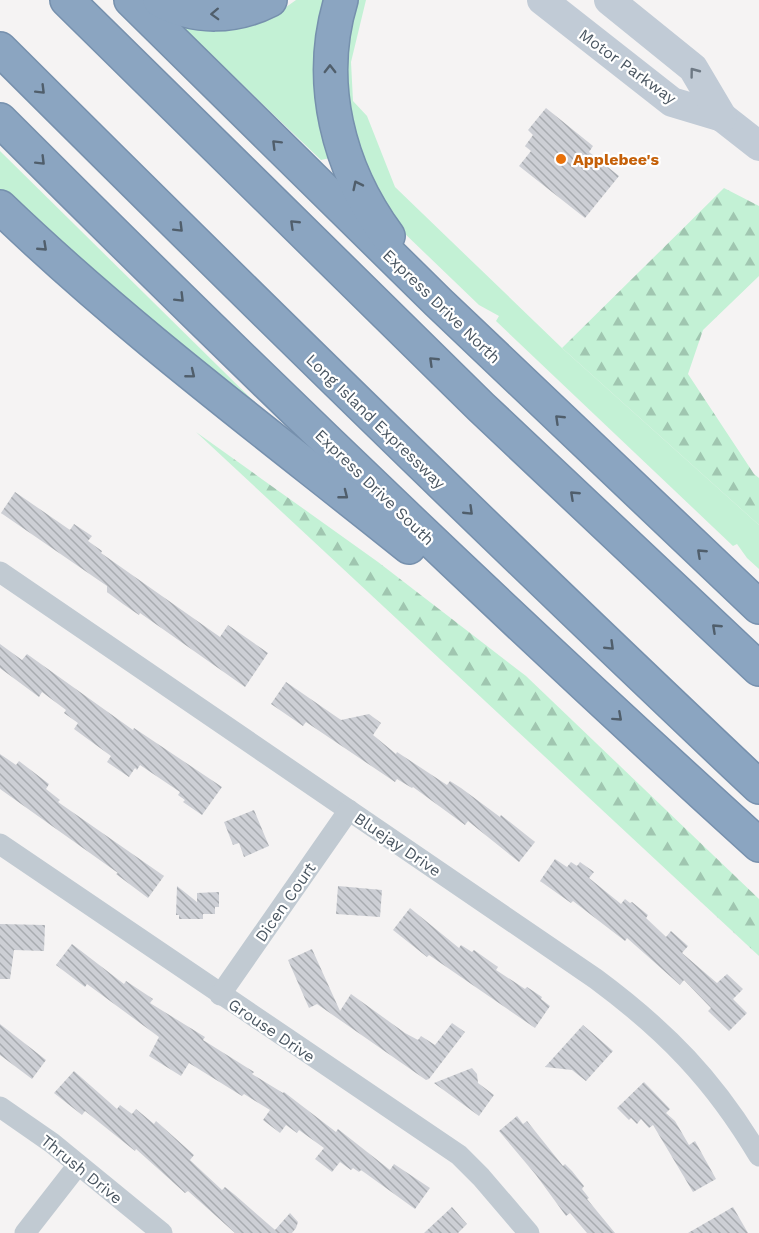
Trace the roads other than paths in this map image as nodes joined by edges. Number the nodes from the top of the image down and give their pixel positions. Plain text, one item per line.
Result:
1 (67, 0) edge
2 (131, 0) edge
3 (160, 0) edge
4 (270, 0) edge
5 (341, 0) edge
6 (542, 0) edge
7 (609, 0) edge
8 (0, 49) edge
9 (722, 117) junction
10 (0, 120) edge
11 (759, 146) edge
12 (0, 207) edge
13 (438, 302) junction
14 (0, 572) edge
15 (759, 607) edge
16 (759, 669) edge
17 (575, 678) junction
18 (759, 787) edge
19 (349, 810) junction
20 (759, 845) edge
21 (2, 848) edge
22 (220, 995) junction
23 (0, 1107) edge
24 (759, 1156) edge
25 (78, 1166) junction
26 (25, 1233) edge
27 (162, 1233) edge
28 (529, 1233) edge

16 -> 1 highway
13 -> 2 highway, Express Drive North
4 -> 3 highway
13 -> 5 highway
6 - 9 main road, Motor Parkway
9 -> 7 main road, Motor Parkway
8 -> 18 highway, Long Island Expressway
9 - 11 main road, Motor Parkway
10 -> 17 highway, Express Drive South
12 -> 17 highway
15 -> 13 highway, Express Drive North
14 - 19 street, Bluejay Drive
17 -> 20 highway, Express Drive South
19 - 22 street, Dicen Court
19 - 24 street, Bluejay Drive
21 - 22 street, Grouse Drive
22 - 28 street, Grouse Drive
23 - 25 street, Thrush Drive
25 - 26 street
25 - 27 street, Thrush Drive

